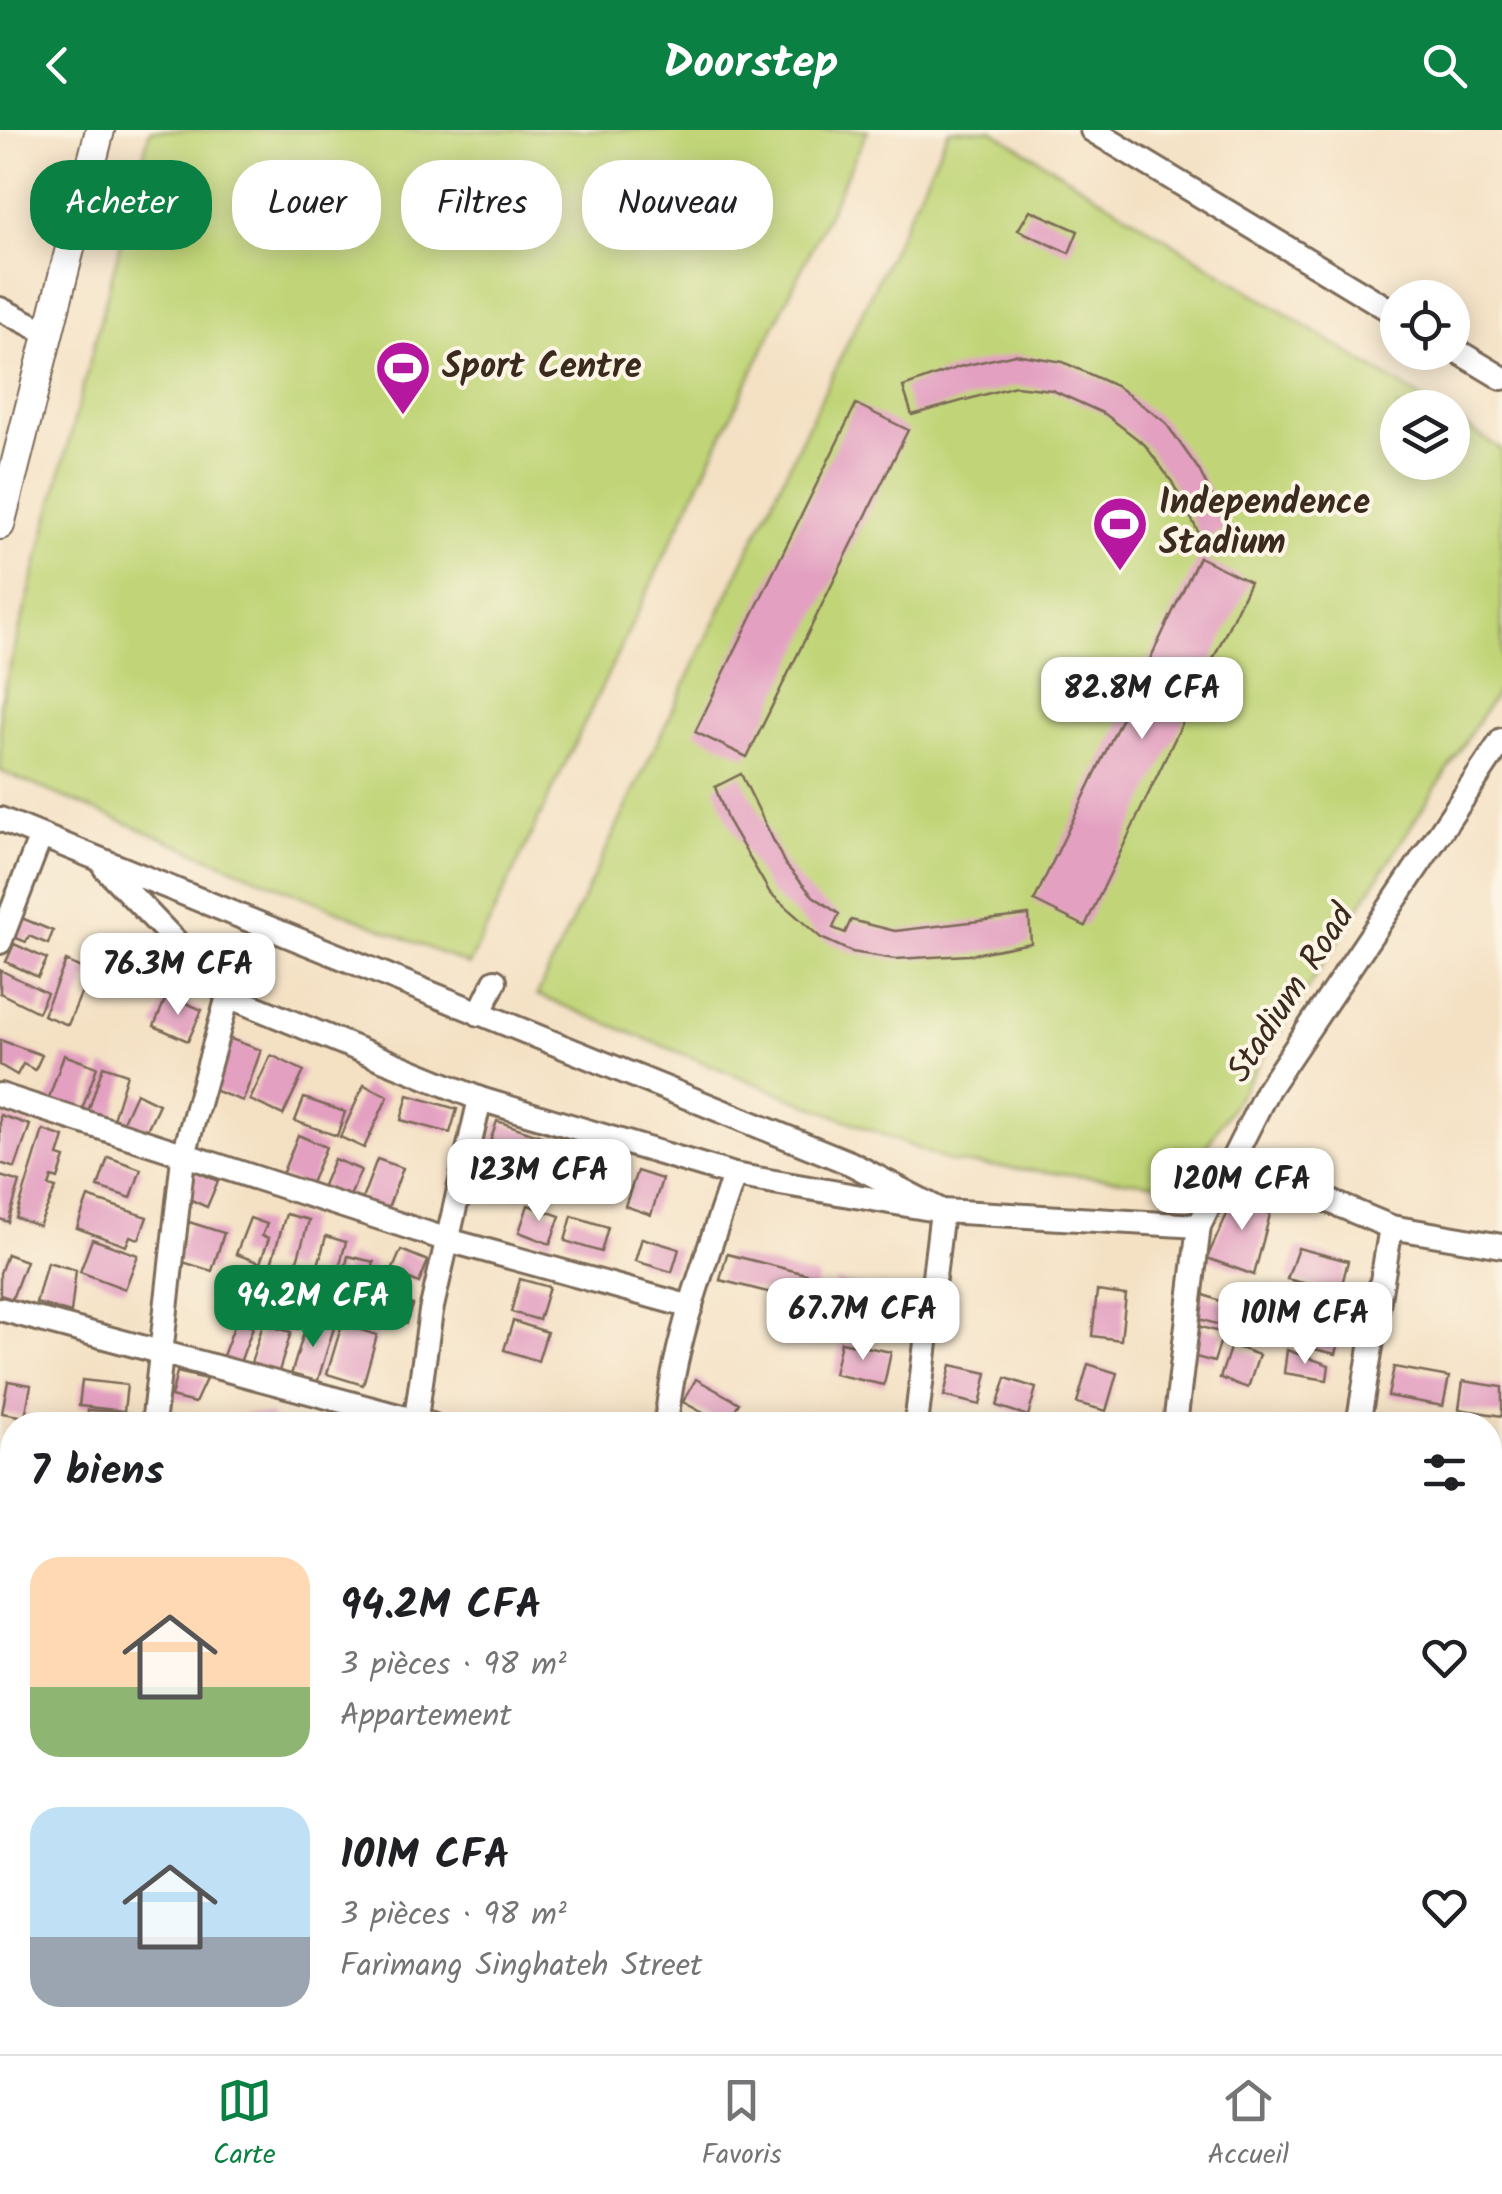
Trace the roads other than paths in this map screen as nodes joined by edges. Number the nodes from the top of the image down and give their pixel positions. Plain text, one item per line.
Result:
1 (100, 130) edge
2 (1092, 130) edge
3 (1380, 304) edge
4 (0, 309) edge
5 (50, 334) junction
6 (1470, 359) edge
7 (1502, 378) edge
8 (0, 525) edge
9 (1502, 740) edge
10 (0, 819) edge
11 (40, 838) junction
12 (100, 862) junction
13 (0, 942) edge
14 (496, 981) dead end
15 (228, 996) junction
16 (479, 1014) junction
17 (0, 1095) edge
18 (480, 1099) junction
19 (183, 1158) junction
20 (1232, 1160) junction
21 (734, 1176) junction
22 (942, 1211) junction
23 (1198, 1226) junction
24 (1391, 1227) junction
25 (448, 1240) junction
26 (1502, 1246) edge
27 (691, 1307) junction
28 (0, 1308) edge
29 (159, 1352) junction
30 (154, 1412) edge
31 (380, 1412) edge
32 (422, 1412) edge
33 (667, 1412) edge
34 (918, 1412) edge
35 (1177, 1412) edge
36 (1360, 1412) edge
37 (1502, 1922) edge
38 (1502, 1932) edge

1 - 5 street
2 - 3 street
4 - 5 street
5 - 8 street
6 - 7 street
9 - 20 street, Stadium Road
10 - 11 street
11 - 12 street
11 - 13 street
12 - 15 street
12 - 16 street
14 - 16 street
15 - 18 street
15 - 19 street
16 - 22 street
17 - 19 street
18 - 21 street
18 - 25 street
19 - 25 street
19 - 29 street
20 - 23 street, Stadium Road
20 - 24 street
21 - 22 street
21 - 27 street
22 - 23 street
22 - 34 street
23 - 35 street, Stadium Road
24 - 26 street
24 - 36 street
25 - 27 street
25 - 32 street
27 - 33 street
28 - 29 street
29 - 30 street
29 - 31 street
37 - 38 street

